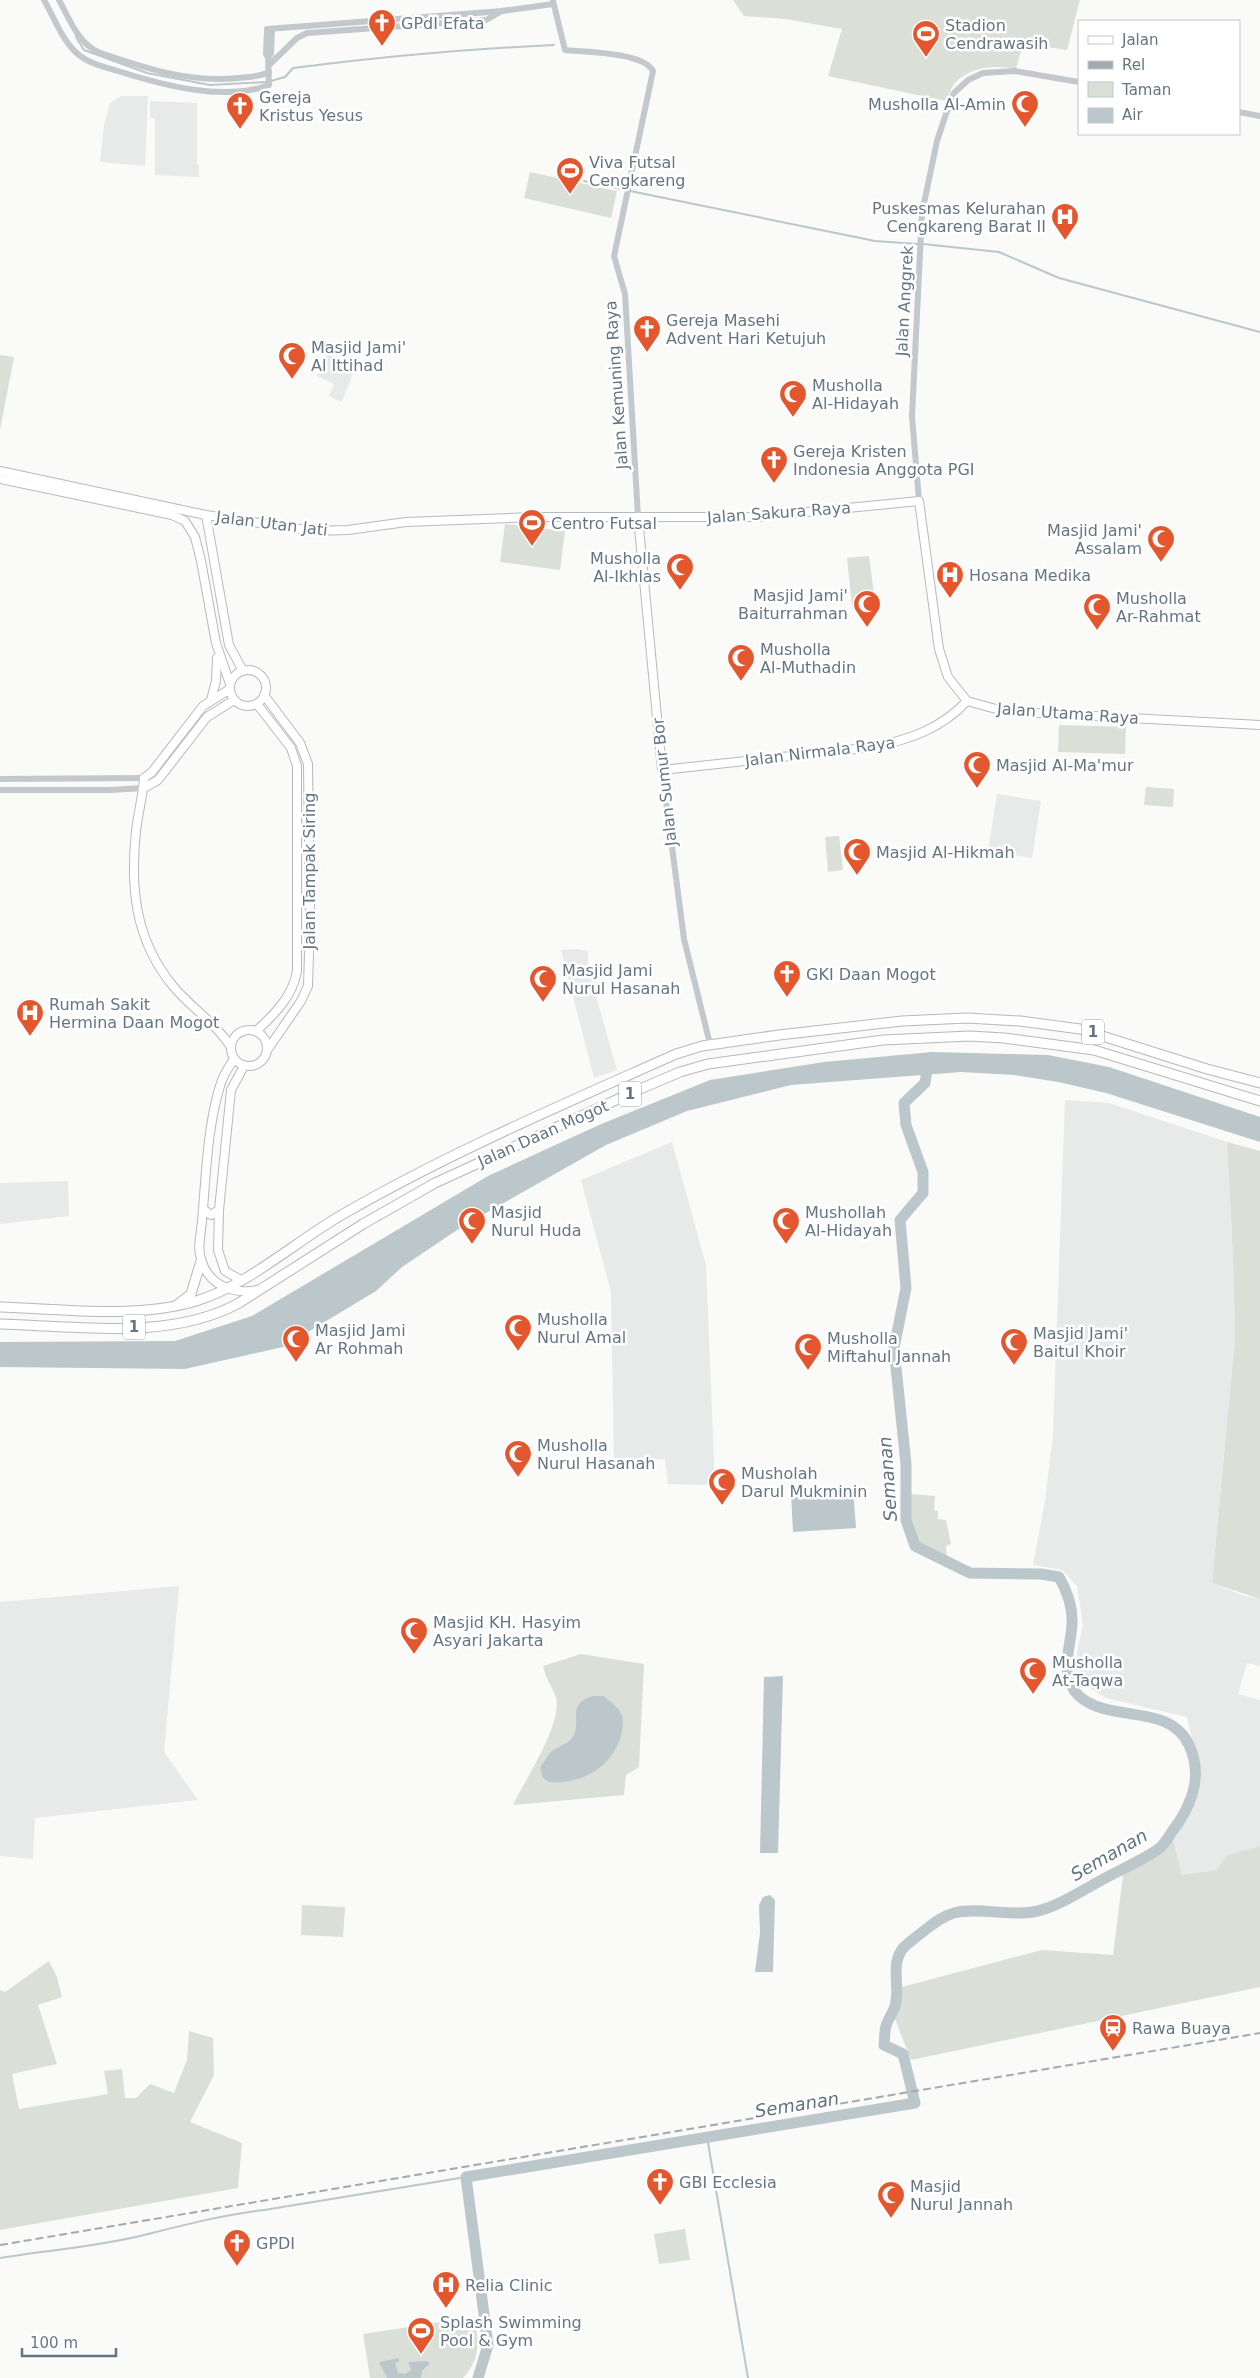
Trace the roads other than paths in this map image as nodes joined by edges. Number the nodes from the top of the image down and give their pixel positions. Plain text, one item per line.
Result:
1 (44, 0) edge
2 (59, 0) edge
3 (553, 2) edge
4 (502, 11) junction
5 (269, 76) junction
6 (1078, 82) edge
7 (1240, 112) edge
8 (1260, 116) edge
9 (0, 472) edge
10 (0, 479) edge
11 (919, 500) junction
12 (206, 515) junction
13 (219, 517) junction
14 (634, 518) junction
15 (652, 518) junction
16 (208, 527) junction
17 (640, 532) junction
18 (216, 643) junction
19 (243, 671) junction
20 (230, 686) junction
21 (264, 695) junction
22 (211, 700) junction
23 (234, 700) junction
24 (967, 701) junction
25 (257, 704) junction
26 (1260, 726) edge
27 (662, 770) junction
28 (144, 778) junction
29 (0, 779) edge
30 (144, 788) junction
31 (0, 790) edge
32 (920, 1019) junction
33 (908, 1020) junction
34 (220, 1030) junction
35 (256, 1031) junction
36 (236, 1035) junction
37 (921, 1037) junction
38 (910, 1038) junction
39 (710, 1044) junction
40 (231, 1047) junction
41 (268, 1049) junction
42 (234, 1059) junction
43 (244, 1066) junction
44 (1260, 1083) edge
45 (1260, 1101) edge
46 (511, 1129) junction
47 (493, 1138) junction
48 (519, 1143) junction
49 (498, 1153) junction
50 (203, 1209) junction
51 (219, 1210) junction
52 (201, 1260) junction
53 (241, 1280) junction
54 (226, 1288) junction
55 (260, 1290) junction
56 (174, 1306) junction
57 (0, 1307) edge
58 (13, 1308) junction
59 (26, 1308) junction
60 (0, 1324) edge
61 (13, 1324) junction
62 (26, 1325) junction

1 - 5 street
2 - 5 street
3 - 4 street
3 - 14 street, Jalan Kemuning Raya
4 - 5 street
4 - 5 street
6 - 11 street, Jalan Anggrek
7 - 8 street
9 - 12 main road, Jalan Utan Jati
10 - 18 main road
11 - 15 main road, Jalan Sakura Raya
11 - 24 main road
12 - 13 main road, Jalan Utan Jati
12 - 16 main road
13 - 14 main road, Jalan Utan Jati
13 - 16 main road
14 - 15 main road, Jalan Sakura Raya
14 - 17 main road, Jalan Sumur Bor
15 - 17 main road
16 - 19 main road
17 - 27 main road, Jalan Sumur Bor
18 - 20 main road
18 - 22 main road
19 - 20 main road
19 - 21 main road
20 - 22 main road
20 - 23 main road
21 - 25 main road
21 - 41 main road, Jalan Tampak Siring
22 - 28 main road
23 - 25 main road
23 - 30 main road
24 - 26 main road, Jalan Utama Raya
24 - 27 main road, Jalan Nirmala Raya
25 - 35 main road, Jalan Tampak Siring
27 - 39 street, Jalan Sumur Bor
28 - 29 street
28 - 30 main road
30 - 31 street
30 - 34 main road
32 - 33 highway, Jalan Daan Mogot / 1
32 - 37 highway
32 - 44 highway, Jalan Daan Mogot / 1
33 - 38 highway
33 - 39 highway, Jalan Daan Mogot / 1
34 - 36 main road
34 - 40 main road
35 - 36 main road
35 - 41 main road
36 - 40 main road
37 - 38 highway, Jalan Daan Mogot / 1
37 - 45 highway, Jalan Daan Mogot / 1
38 - 48 highway, Jalan Daan Mogot / 1
39 - 46 highway, Jalan Daan Mogot / 1
40 - 42 main road
41 - 43 main road
42 - 43 main road
42 - 50 main road
43 - 51 main road
46 - 47 highway, Jalan Daan Mogot / 1
46 - 48 highway
47 - 49 highway
47 - 53 highway, Jalan Daan Mogot / 1
48 - 49 highway, Jalan Daan Mogot / 1
49 - 55 highway, Jalan Daan Mogot / 1
50 - 51 main road
50 - 52 main road
51 - 53 main road
52 - 54 main road
52 - 56 highway
53 - 54 highway, Jalan Daan Mogot / 1
54 - 55 main road
54 - 56 highway, Jalan Daan Mogot / 1
55 - 62 highway, Jalan Daan Mogot / 1
56 - 59 highway, Jalan Daan Mogot / 1
57 - 58 highway, Jalan Daan Mogot / 1
58 - 59 highway, Jalan Daan Mogot / 1
58 - 61 highway
59 - 62 highway
60 - 61 highway, Jalan Daan Mogot / 1
61 - 62 highway, Jalan Daan Mogot / 1

